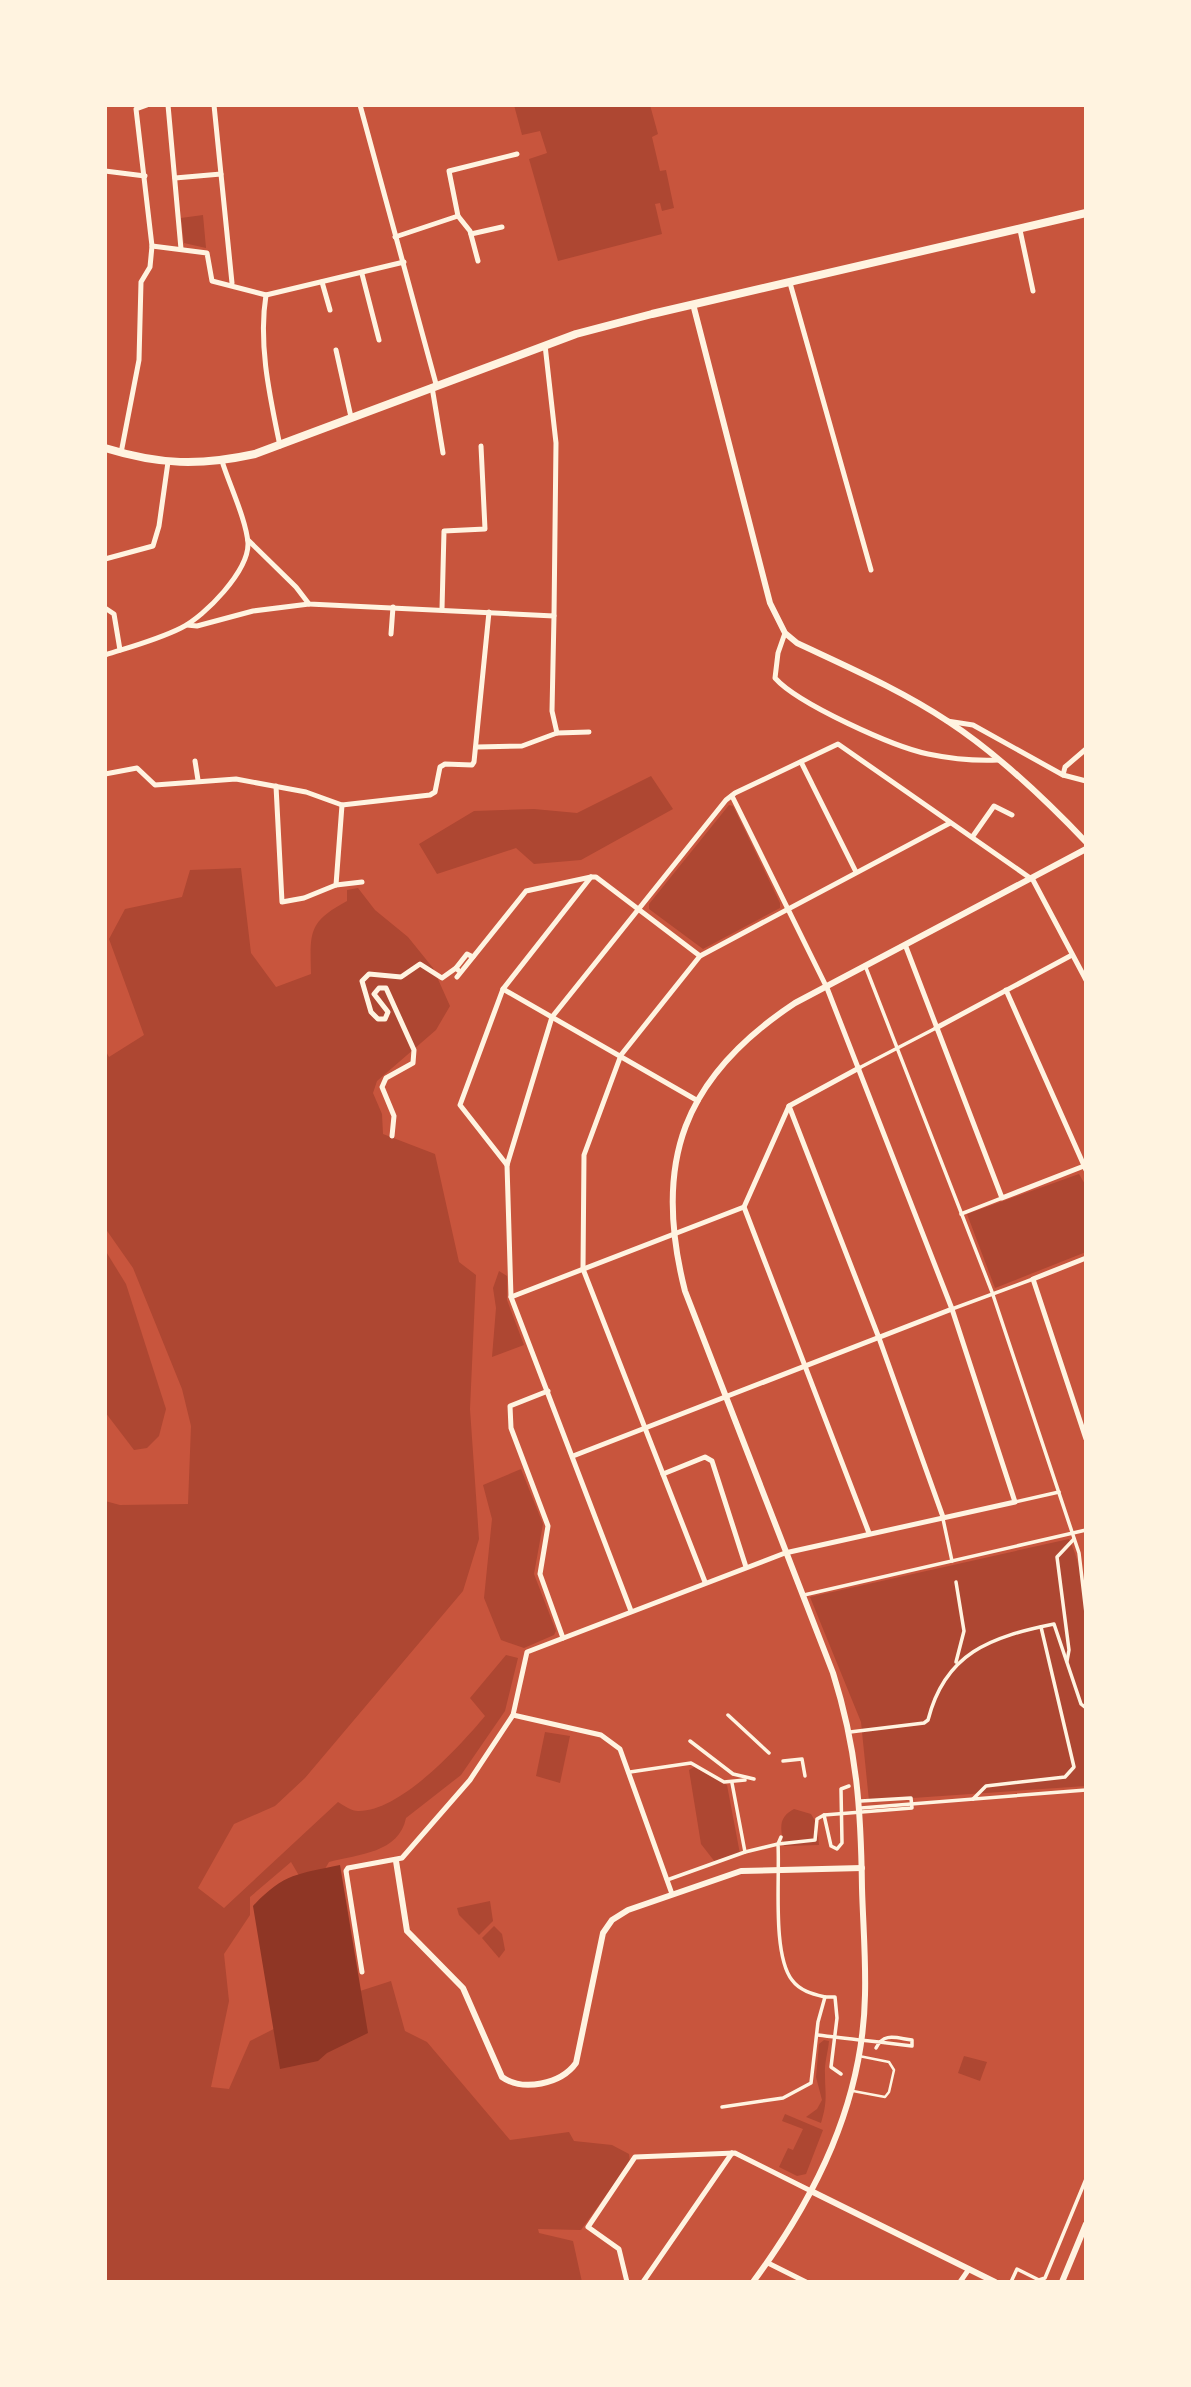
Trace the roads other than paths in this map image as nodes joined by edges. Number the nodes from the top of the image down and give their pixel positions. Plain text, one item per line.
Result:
1 (146, 105) edge
2 (168, 105) edge
3 (214, 105) edge
4 (360, 105) edge
5 (517, 154) dead end
6 (105, 171) edge
7 (220, 174) junction
8 (145, 176) junction
9 (175, 178) junction
10 (1086, 213) edge
11 (458, 216) junction
12 (502, 227) dead end
13 (1020, 230) junction
14 (471, 234) junction
15 (395, 237) junction
16 (152, 246) junction
17 (181, 249) junction
18 (478, 261) dead end
19 (404, 262) junction
20 (362, 274) junction
21 (322, 282) junction
22 (232, 284) junction
23 (790, 284) junction
24 (1033, 291) dead end
25 (266, 295) junction
26 (693, 304) junction
27 (330, 310) dead end
28 (379, 340) dead end
29 (545, 344) junction
30 (336, 350) dead end
31 (434, 385) junction
32 (351, 417) junction
33 (280, 446) junction
34 (105, 448) edge
35 (444, 448) dead end
36 (491, 452) dead end
37 (121, 453) junction
38 (222, 461) junction
39 (167, 462) junction
40 (248, 540) junction
41 (105, 559) edge
42 (871, 570) dead end
43 (309, 604) junction
44 (394, 607) junction
45 (105, 608) edge
46 (442, 609) junction
47 (489, 612) junction
48 (554, 616) junction
49 (187, 625) junction
50 (785, 633) junction
51 (391, 634) dead end
52 (120, 650) junction
53 (105, 654) edge
54 (947, 720) junction
55 (589, 732) dead end
56 (557, 733) junction
57 (477, 747) junction
58 (1086, 749) edge
59 (998, 760) junction
60 (195, 761) dead end
61 (801, 762) junction
62 (105, 774) edge
63 (1063, 775) junction
64 (198, 780) junction
65 (1086, 781) edge
66 (276, 786) junction
67 (732, 796) junction
68 (342, 805) junction
69 (1012, 815) dead end
70 (950, 823) junction
71 (973, 836) junction
72 (1086, 842) edge
73 (1086, 849) edge
74 (856, 872) junction
75 (591, 877) junction
76 (1033, 880) junction
77 (362, 883) dead end
78 (336, 885) junction
79 (789, 908) junction
80 (638, 909) junction
81 (906, 947) junction
82 (1072, 955) junction
83 (700, 956) junction
84 (866, 968) junction
85 (1086, 980) edge
86 (827, 988) junction
87 (503, 989) junction
88 (1006, 990) junction
89 (552, 1017) junction
90 (936, 1028) junction
91 (897, 1048) junction
92 (621, 1055) junction
93 (859, 1068) junction
94 (698, 1101) junction
95 (789, 1106) junction
96 (392, 1136) dead end
97 (507, 1165) junction
98 (1085, 1168) edge
99 (1002, 1198) junction
100 (744, 1208) junction
101 (961, 1214) junction
102 (672, 1235) junction
103 (1086, 1258) edge
104 (583, 1269) junction
105 (1033, 1279) junction
106 (992, 1292) junction
107 (511, 1297) junction
108 (952, 1309) junction
109 (880, 1338) junction
110 (805, 1366) junction
111 (548, 1391) junction
112 (727, 1397) junction
113 (645, 1427) junction
114 (1086, 1439) edge
115 (573, 1456) junction
116 (663, 1474) junction
117 (1059, 1492) junction
118 (1015, 1502) junction
119 (943, 1517) junction
120 (1086, 1530) edge
121 (869, 1533) junction
122 (1074, 1536) junction
123 (785, 1553) junction
124 (952, 1561) junction
125 (747, 1567) junction
126 (957, 1582) dead end
127 (705, 1583) junction
128 (802, 1596) junction
129 (631, 1611) junction
130 (1086, 1613) edge
131 (1041, 1627) junction
132 (563, 1638) junction
133 (1067, 1662) junction
134 (956, 1664) junction
135 (1086, 1709) edge
136 (513, 1715) junction
137 (728, 1716) dead end
138 (849, 1732) junction
139 (690, 1741) dead end
140 (769, 1753) dead end
141 (783, 1761) dead end
142 (630, 1772) junction
143 (805, 1776) dead end
144 (754, 1779) dead end
145 (745, 1780) junction
146 (732, 1783) junction
147 (849, 1786) dead end
148 (1086, 1790) edge
149 (973, 1799) junction
150 (861, 1805) junction
151 (826, 1815) junction
152 (781, 1837) dead end
153 (778, 1846) junction
154 (745, 1852) junction
155 (396, 1861) junction
156 (862, 1868) junction
157 (667, 1880) junction
158 (672, 1894) junction
159 (362, 1972) dead end
160 (825, 1997) junction
161 (818, 2035) junction
162 (876, 2048) dead end
163 (859, 2056) junction
164 (841, 2074) dead end
165 (852, 2091) junction
166 (722, 2107) dead end
167 (732, 2153) junction
168 (1086, 2179) edge
169 (813, 2192) junction
170 (1086, 2224) edge
171 (768, 2263) junction
172 (969, 2269) junction
173 (627, 2282) edge
174 (643, 2282) edge
175 (753, 2282) edge
176 (806, 2282) edge
177 (960, 2282) edge
178 (995, 2282) edge
179 (1011, 2282) edge
180 (1062, 2282) edge

1 - 8 street
2 - 9 street
3 - 7 street
4 - 15 street
5 - 11 street
6 - 8 street
7 - 9 street
7 - 22 street
8 - 16 street
9 - 17 street
10 - 13 main road
11 - 14 street
11 - 15 street
12 - 14 street
13 - 23 main road
13 - 24 street
14 - 18 street
15 - 19 street
16 - 17 street
16 - 37 street
17 - 22 street
19 - 20 street
19 - 31 street
20 - 21 street
20 - 28 street
21 - 25 street
21 - 27 street
22 - 25 street
23 - 26 main road
23 - 42 street
25 - 33 street
26 - 29 main road
26 - 50 street
29 - 31 main road
29 - 48 street
30 - 32 street
31 - 32 main road
31 - 35 street
32 - 33 main road
33 - 38 main road
34 - 37 main road
36 - 46 street
37 - 39 main road
38 - 39 main road
38 - 40 street
39 - 41 street
40 - 43 street
40 - 49 street
43 - 44 street
43 - 49 street
44 - 46 street
44 - 51 street
45 - 52 street
46 - 47 street
47 - 48 street
47 - 57 street
48 - 56 street
49 - 52 street
50 - 54 street
50 - 59 street
52 - 53 street
54 - 59 street
54 - 63 street
55 - 56 street
56 - 57 street
57 - 68 street
58 - 63 street
59 - 72 street
60 - 64 street
61 - 67 street
61 - 70 street
61 - 74 street
62 - 64 street
63 - 65 street
64 - 66 street
66 - 68 street
66 - 78 street
67 - 79 street
67 - 80 street
68 - 78 street
69 - 71 street
70 - 71 street
70 - 74 street
71 - 76 street
73 - 76 street
74 - 79 street
75 - 80 street
75 - 87 street
75 - 96 street
76 - 81 street
76 - 82 street
77 - 78 street
79 - 83 street
79 - 86 street
80 - 83 street
80 - 89 street
81 - 84 street
81 - 90 street
82 - 85 street
82 - 88 street
83 - 92 street
84 - 86 street
84 - 91 street
86 - 93 street
86 - 94 street
87 - 89 street
87 - 97 street
88 - 90 street
88 - 98 street
89 - 92 street
89 - 97 street
90 - 91 street
90 - 99 street
91 - 93 street
91 - 101 street
92 - 94 street
92 - 104 street
93 - 95 street
93 - 108 street
94 - 102 street
95 - 100 street
95 - 109 street
97 - 107 street
98 - 99 street
99 - 101 street
100 - 102 street
100 - 110 street
101 - 106 street
102 - 104 street
102 - 112 street
103 - 105 street
104 - 107 street
104 - 113 street
105 - 106 street
105 - 114 street
106 - 108 street
106 - 117 street
107 - 111 street
108 - 109 street
108 - 118 street
109 - 110 street
109 - 119 street
110 - 112 street
110 - 121 street
111 - 115 street
111 - 132 street
112 - 113 street
112 - 123 street
113 - 115 street
113 - 116 street
115 - 129 street
116 - 125 street
116 - 127 street
117 - 118 street
117 - 122 street
118 - 119 street
119 - 121 street
119 - 124 street
120 - 122 street
121 - 123 street
122 - 124 street
122 - 130 street
122 - 133 street
123 - 125 street
123 - 128 street
124 - 128 street
125 - 127 street
126 - 134 street
127 - 129 street
128 - 138 street
129 - 132 street
131 - 133 street
131 - 134 street
131 - 149 street
132 - 136 street
133 - 135 street
134 - 138 street
136 - 142 street
136 - 155 street
137 - 140 street
138 - 150 street
139 - 145 street
141 - 143 street
142 - 146 street
142 - 157 street
144 - 145 street
145 - 146 street
146 - 154 street
147 - 151 street
148 - 149 street
149 - 150 street
150 - 151 street
150 - 156 street
151 - 153 street
152 - 153 street
153 - 154 street
153 - 160 street
154 - 157 street
155 - 158 street
155 - 159 street
156 - 158 street
156 - 163 street
157 - 158 street
160 - 161 street
160 - 164 street
161 - 162 street
161 - 166 street
163 - 165 street
163 - 165 lane
165 - 169 street
167 - 169 street
167 - 173 street
167 - 174 street
168 - 179 street
169 - 171 street
169 - 172 street
170 - 180 street
171 - 175 street
171 - 176 street
172 - 177 street
172 - 178 street

